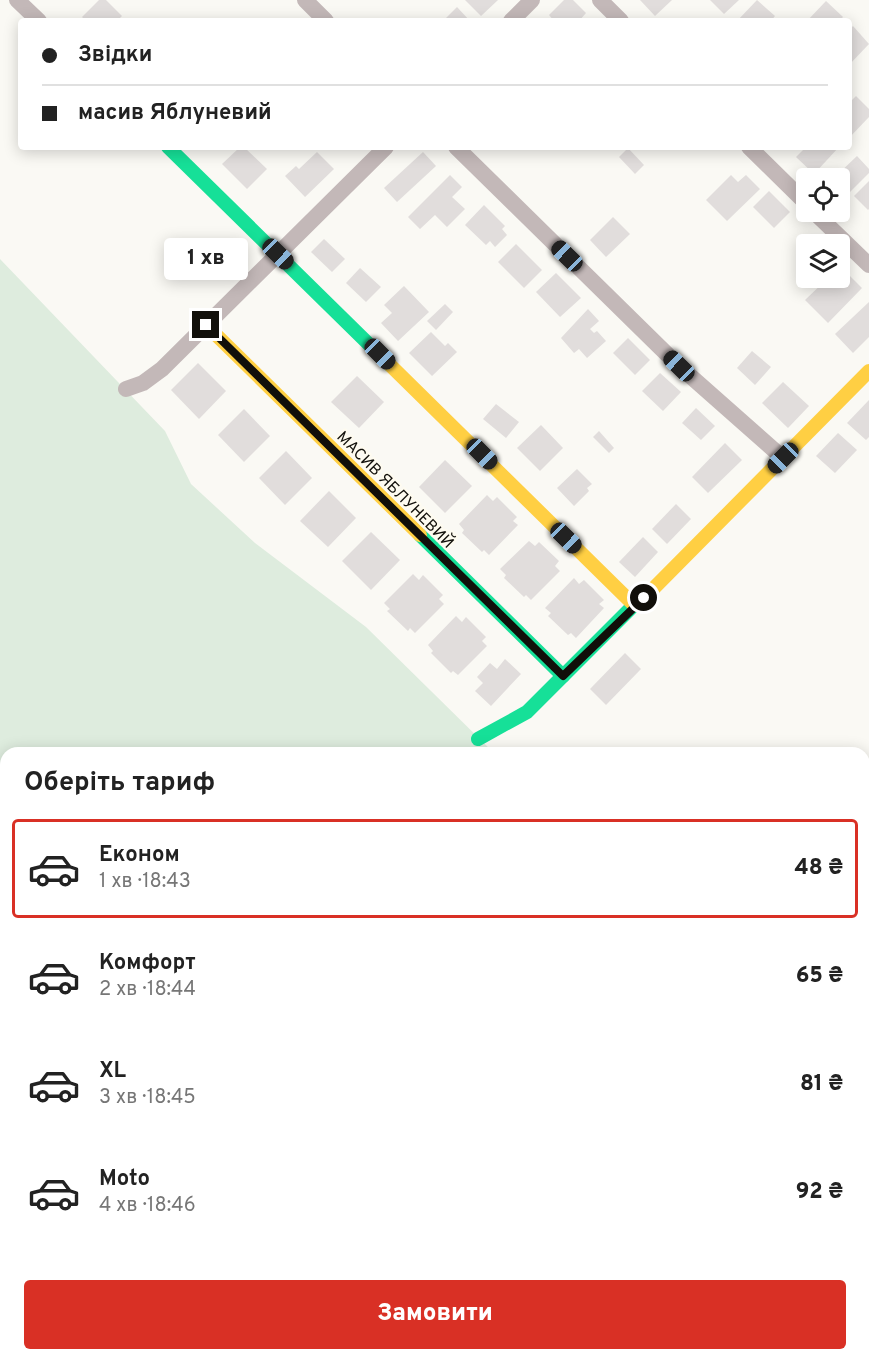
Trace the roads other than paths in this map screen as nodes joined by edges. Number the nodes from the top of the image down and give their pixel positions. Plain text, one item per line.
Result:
1 (17, 0) edge
2 (305, 0) edge
3 (532, 0) edge
4 (600, 0) edge
5 (36, 18) edge
6 (323, 18) edge
7 (514, 18) edge
8 (618, 18) edge
9 (171, 150) edge
10 (383, 150) edge
11 (459, 150) edge
12 (752, 150) edge
13 (796, 193) edge
14 (824, 222) edge
15 (278, 254) junction
16 (869, 265) edge
17 (206, 325) junction
18 (869, 371) edge
19 (126, 389) dead end
20 (783, 458) junction
21 (634, 605) junction
22 (563, 676) junction
23 (478, 739) dead end

1 - 5 street
2 - 6 street
3 - 7 street
4 - 8 street
9 - 15 street
10 - 15 street
11 - 20 street
12 - 13 street
14 - 16 street
15 - 17 street
15 - 21 street
17 - 19 street
17 - 22 street, МАСИВ ЯБЛУНЕВИЙ
18 - 20 street
20 - 21 street
21 - 22 street
22 - 23 street

